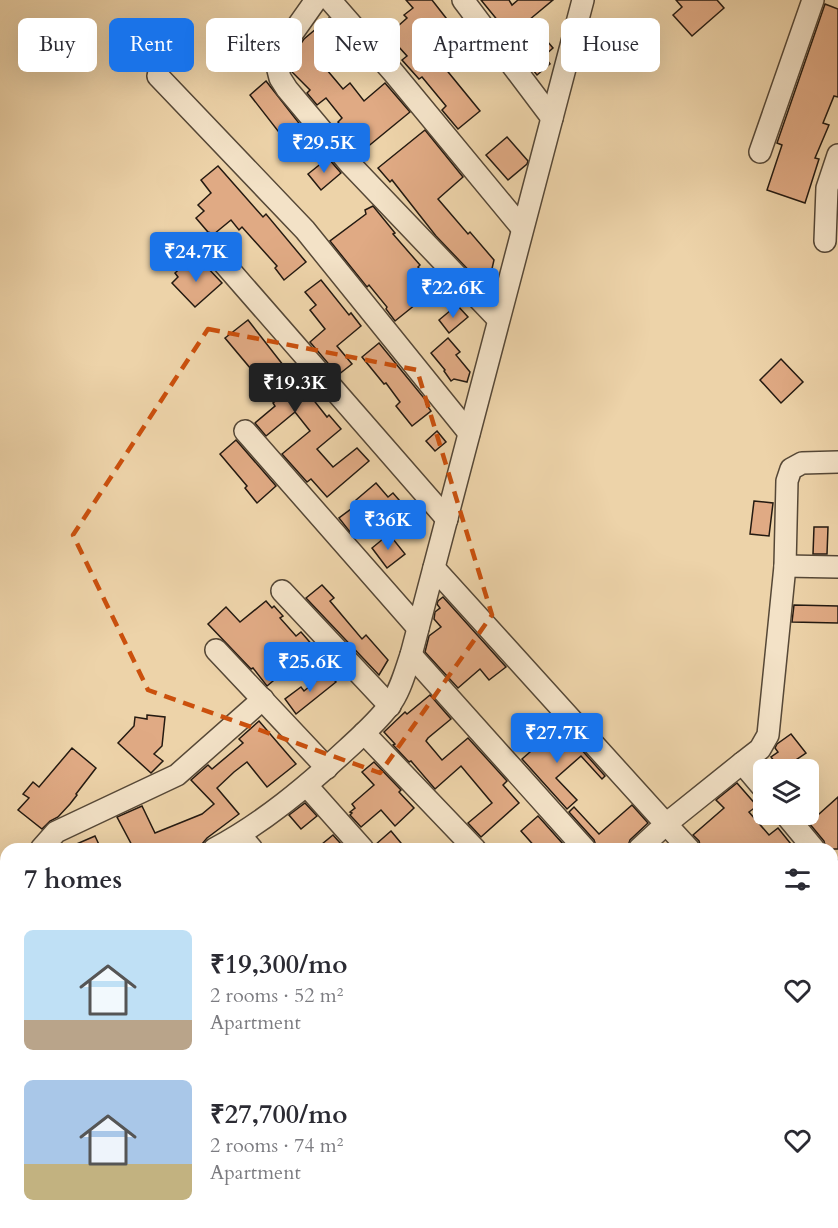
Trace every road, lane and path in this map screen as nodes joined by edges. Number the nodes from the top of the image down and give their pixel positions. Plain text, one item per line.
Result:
1 (316, 0) edge
2 (330, 0) edge
3 (463, 0) edge
4 (583, 0) edge
5 (813, 0) edge
6 (158, 76) dead end
7 (552, 118) junction
8 (760, 152) dead end
9 (838, 155) edge
10 (522, 228) junction
11 (825, 241) dead end
12 (207, 244) dead end
13 (498, 319) junction
14 (245, 431) dead end
15 (469, 433) junction
16 (838, 462) edge
17 (447, 519) junction
18 (784, 566) junction
19 (838, 567) edge
20 (434, 568) junction
21 (282, 591) dead end
22 (418, 628) junction
23 (216, 650) dead end
24 (411, 655) junction
25 (263, 699) junction
26 (390, 706) junction
27 (364, 734) junction
28 (742, 763) junction
29 (327, 768) junction
30 (753, 776) edge
31 (307, 786) junction
32 (666, 824) junction
33 (794, 825) edge
34 (246, 842) edge
35 (46, 843) edge
36 (358, 843) edge
37 (469, 843) edge
38 (580, 843) edge
39 (645, 843) edge
40 (683, 843) edge
41 (809, 843) edge

1 - 13 street
2 - 10 street
3 - 7 street
4 - 7 street
5 - 8 street
6 - 15 street
7 - 10 street
9 - 11 street
10 - 13 street
12 - 17 street
13 - 15 street
14 - 22 street
15 - 17 street
16 - 18 street
17 - 20 street
18 - 19 street
18 - 28 street
20 - 22 street
20 - 32 street
21 - 26 street
22 - 24 street
23 - 25 street
24 - 26 street
24 - 38 street
25 - 29 street
25 - 35 street
26 - 27 street
27 - 29 street
27 - 37 street
28 - 30 street
28 - 32 street
29 - 31 street
31 - 34 street
31 - 36 street
32 - 39 street
32 - 40 street
33 - 41 street

